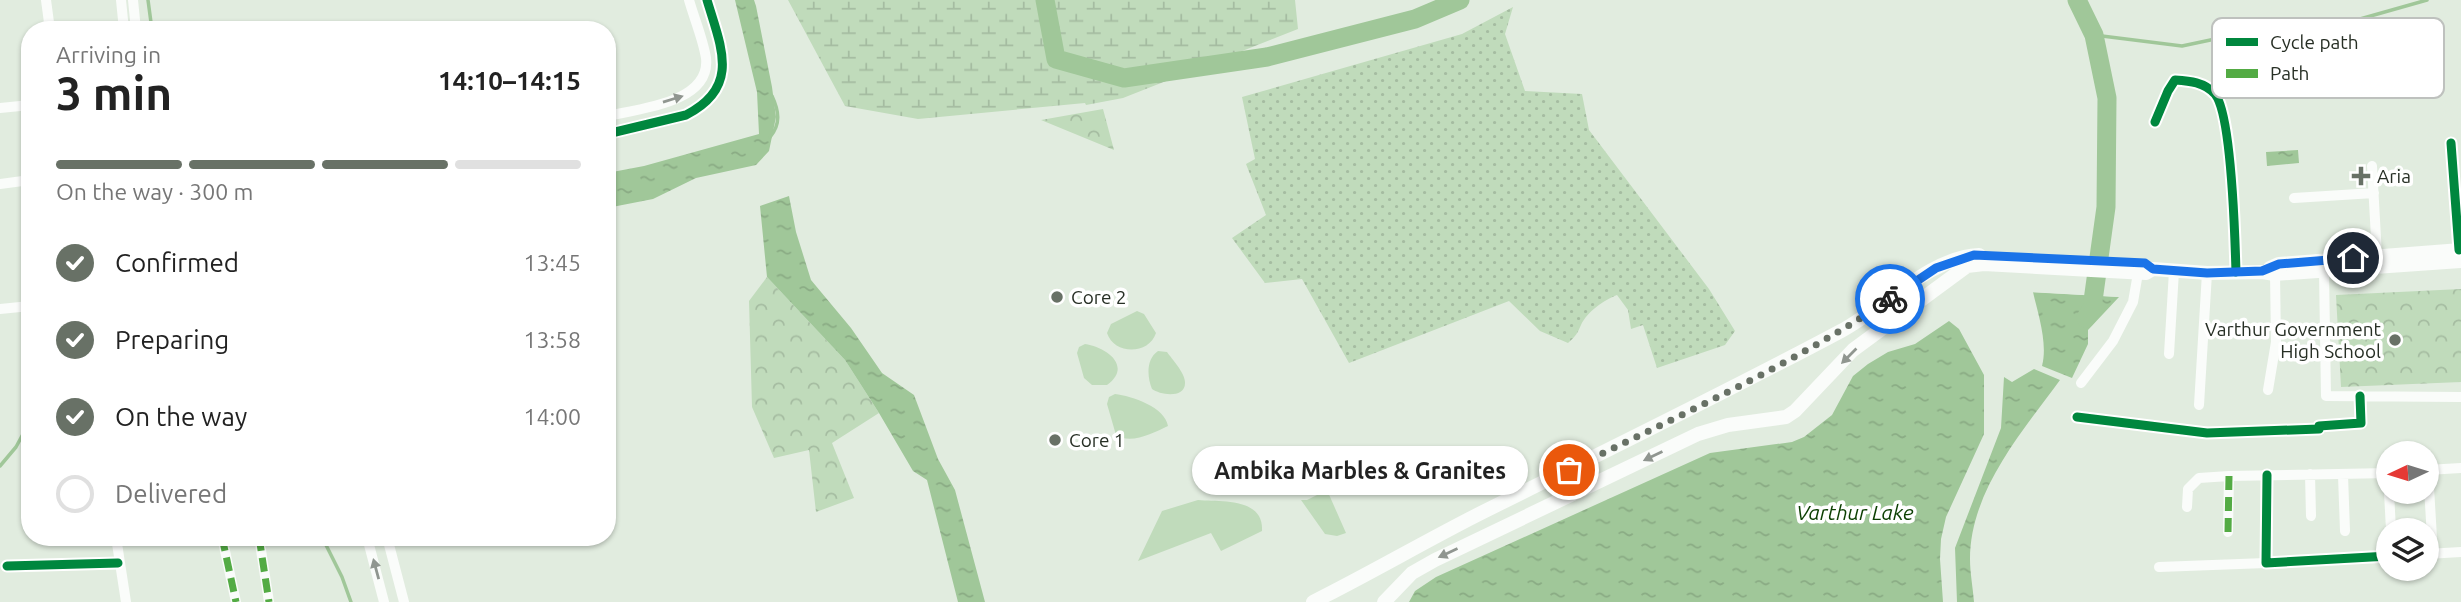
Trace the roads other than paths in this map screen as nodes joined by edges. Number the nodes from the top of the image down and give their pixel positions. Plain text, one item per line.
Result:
1 (46, 0) edge
2 (121, 0) edge
3 (133, 0) edge
4 (689, 0) edge
5 (707, 0) edge
6 (49, 21) edge
7 (123, 21) edge
8 (135, 21) edge
9 (2212, 92) edge
10 (2217, 98) edge
11 (21, 105) edge
12 (0, 108) edge
13 (616, 114) edge
14 (2155, 122) dead end
15 (616, 132) edge
16 (2451, 143) dead end
17 (2372, 166) dead end
18 (21, 181) edge
19 (0, 184) edge
20 (2374, 193) junction
21 (2294, 198) dead end
22 (2460, 253) edge
23 (2377, 256) junction
24 (1965, 262) junction
25 (2121, 267) junction
26 (2153, 269) junction
27 (2174, 271) junction
28 (2138, 272) junction
29 (2236, 272) junction
30 (2324, 272) junction
31 (2207, 273) junction
32 (2268, 273) junction
33 (21, 307) edge
34 (0, 309) edge
35 (2169, 354) dead end
36 (2081, 383) dead end
37 (2268, 390) dead end
38 (2360, 396) junction
39 (2461, 397) edge
40 (2199, 405) dead end
41 (2077, 417) dead end
42 (2461, 468) edge
43 (2440, 469) edge
44 (2310, 474) junction
45 (2376, 474) edge
46 (2267, 475) junction
47 (2343, 475) junction
48 (2229, 476) junction
49 (2187, 507) dead end
50 (2311, 516) dead end
51 (2345, 531) dead end
52 (2228, 532) dead end
53 (117, 546) edge
54 (224, 546) edge
55 (260, 546) edge
56 (369, 546) edge
57 (389, 546) edge
58 (2461, 552) edge
59 (2439, 553) edge
60 (2376, 557) edge
61 (118, 563) junction
62 (2266, 563) junction
63 (7, 566) dead end
64 (2159, 567) dead end
65 (126, 602) edge
66 (236, 602) edge
67 (269, 602) edge
68 (384, 602) edge
69 (404, 602) edge
70 (1313, 602) edge
71 (1384, 602) edge

1 - 6 street
2 - 7 street
3 - 8 street
13 -> 4 street
5 - 15 street
9 - 14 street
10 - 29 street
11 - 12 street
16 - 22 street
17 - 20 street
18 - 19 street
20 - 21 street
20 - 23 street
22 - 23 main road
22 - 30 main road
23 - 32 main road
24 - 25 main road
24 - 70 main road
24 -> 71 main road
25 - 26 main road
25 - 28 main road
26 - 27 main road
26 - 28 main road
27 - 31 main road
27 - 35 street
28 - 36 street
29 - 31 main road
29 - 32 main road
30 - 32 main road
30 - 38 street
31 - 40 street
32 - 37 street
33 - 34 street
38 - 39 street
38 - 41 street
42 - 43 street
44 - 46 street
44 - 47 street
44 - 50 street
45 - 47 street
46 - 48 street
46 - 62 street
47 - 51 street
48 - 49 street
48 - 52 street
53 - 61 street
54 - 66 street
55 - 67 street
68 -> 56 street
57 - 69 street
58 - 59 street
60 - 62 street
61 - 63 street
61 - 65 street
62 - 64 street

